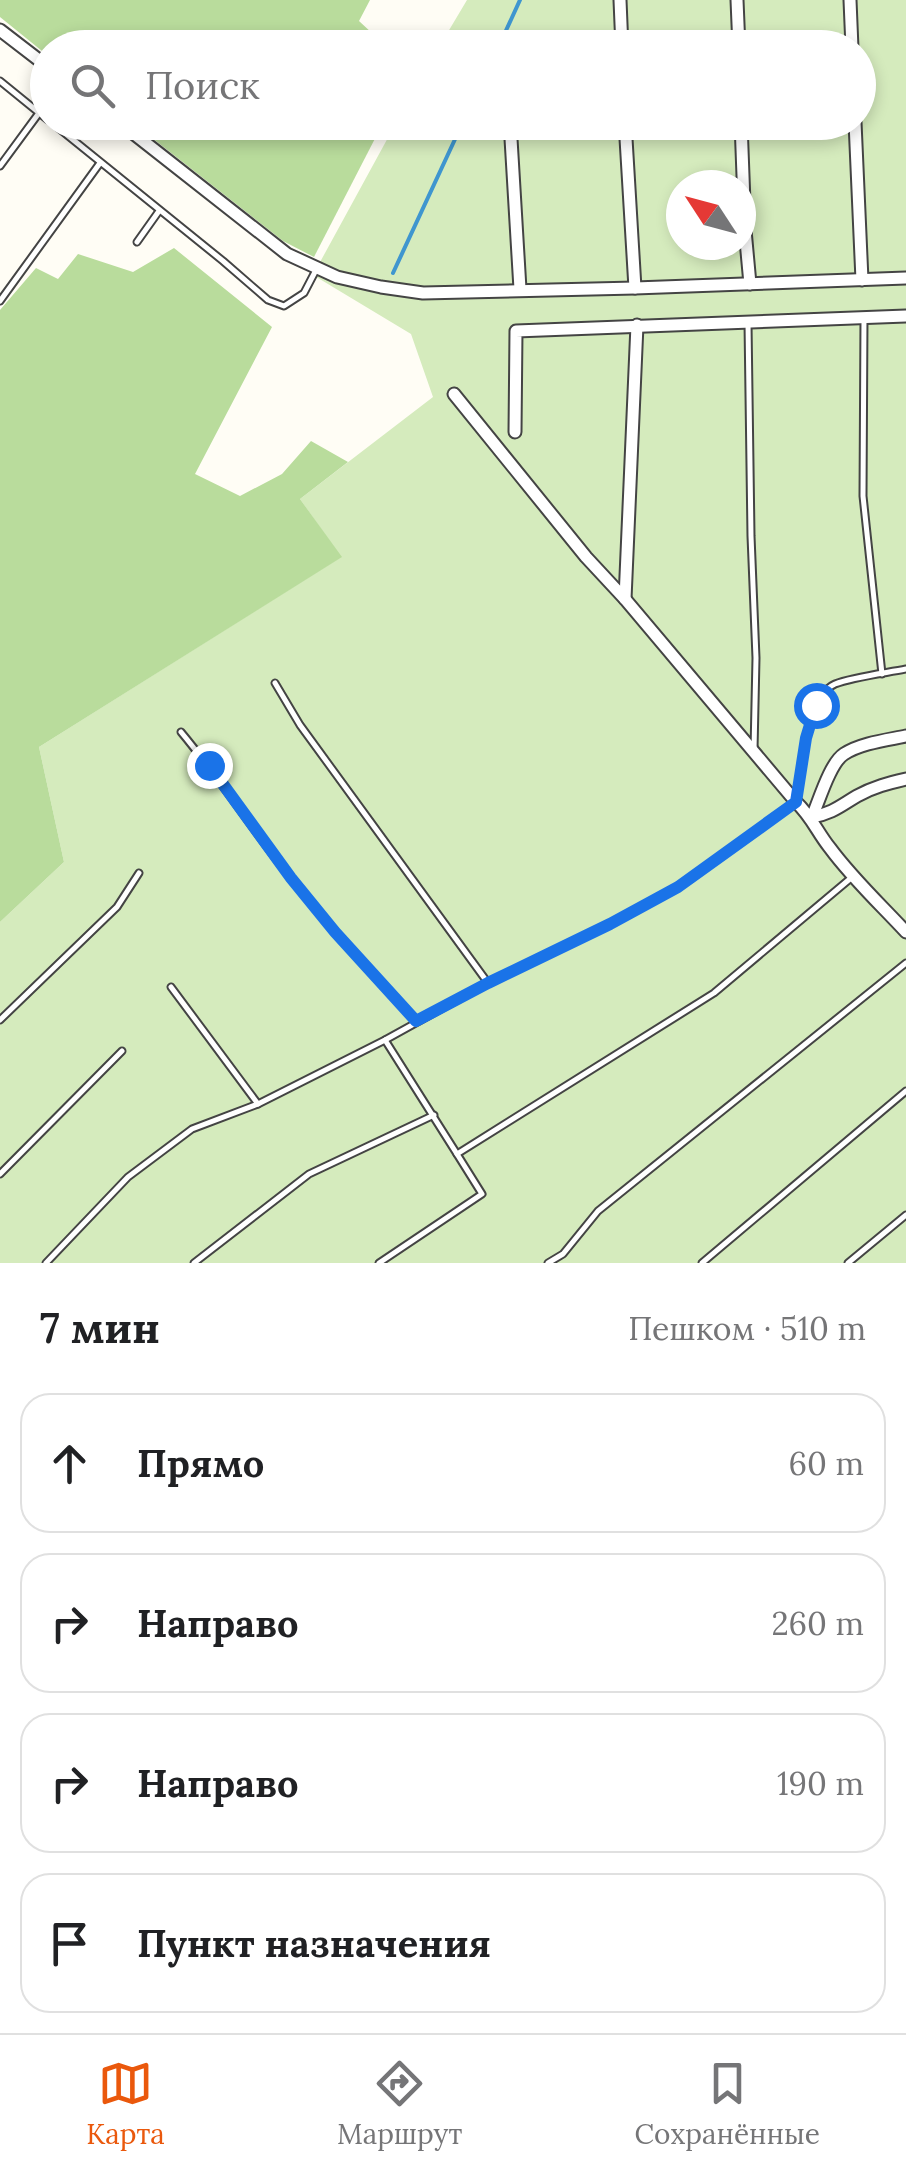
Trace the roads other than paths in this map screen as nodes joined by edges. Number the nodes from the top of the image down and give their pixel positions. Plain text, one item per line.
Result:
1 (620, 0) edge
2 (737, 0) edge
3 (850, 0) edge
4 (0, 30) edge
5 (621, 30) edge
6 (738, 30) edge
7 (851, 30) edge
8 (30, 53) edge
9 (0, 81) edge
10 (30, 106) edge
11 (30, 125) edge
12 (72, 140) edge
13 (142, 140) edge
14 (511, 140) edge
15 (626, 140) edge
16 (742, 140) edge
17 (856, 140) edge
18 (100, 163) junction
19 (0, 166) edge
20 (159, 210) junction
21 (137, 242) dead end
22 (317, 268) junction
23 (906, 278) edge
24 (862, 280) junction
25 (750, 284) junction
26 (635, 288) junction
27 (520, 289) junction
28 (0, 301) edge
29 (906, 316) edge
30 (864, 317) junction
31 (748, 323) junction
32 (636, 325) junction
33 (454, 394) dead end
34 (515, 432) dead end
35 (626, 599) junction
36 (906, 669) edge
37 (882, 674) junction
38 (276, 683) dead end
39 (182, 732) dead end
40 (906, 736) edge
41 (754, 753) junction
42 (906, 779) edge
43 (796, 802) junction
44 (812, 818) junction
45 (139, 873) dead end
46 (854, 876) junction
47 (906, 931) edge
48 (906, 963) edge
49 (488, 983) junction
50 (171, 988) dead end
51 (0, 1020) edge
52 (416, 1021) junction
53 (385, 1040) junction
54 (122, 1051) dead end
55 (906, 1091) edge
56 (258, 1104) junction
57 (434, 1115) junction
58 (457, 1154) junction
59 (0, 1174) edge
60 (906, 1215) edge
61 (46, 1263) edge
62 (194, 1263) edge
63 (379, 1263) edge
64 (548, 1263) edge
65 (702, 1263) edge
66 (848, 1263) edge

1 - 5 street
2 - 6 street
3 - 7 street
4 - 8 street
9 - 10 lane
11 - 19 lane
12 - 18 lane
13 - 22 street
14 - 27 street
15 - 26 street
16 - 25 street
17 - 24 street
18 - 20 lane
18 - 28 lane
20 - 21 lane
20 - 22 lane
22 - 27 street
23 - 24 street
24 - 25 street
25 - 26 street
26 - 27 street
29 - 30 street
30 - 31 street
30 - 37 lane
31 - 32 street
31 - 41 lane
32 - 34 street
32 - 35 street
33 - 35 street
35 - 41 street
36 - 37 lane
37 - 43 lane
38 - 49 lane
39 - 52 lane
40 - 44 street
41 - 43 street
42 - 44 street
43 - 44 street
43 - 49 lane
44 - 46 street
45 - 51 lane
46 - 47 street
46 - 58 lane
48 - 64 lane
49 - 52 lane
50 - 56 lane
52 - 53 lane
53 - 56 lane
53 - 57 lane
54 - 59 lane
55 - 65 lane
56 - 61 lane
57 - 58 lane
57 - 62 lane
58 - 63 lane
60 - 66 lane

